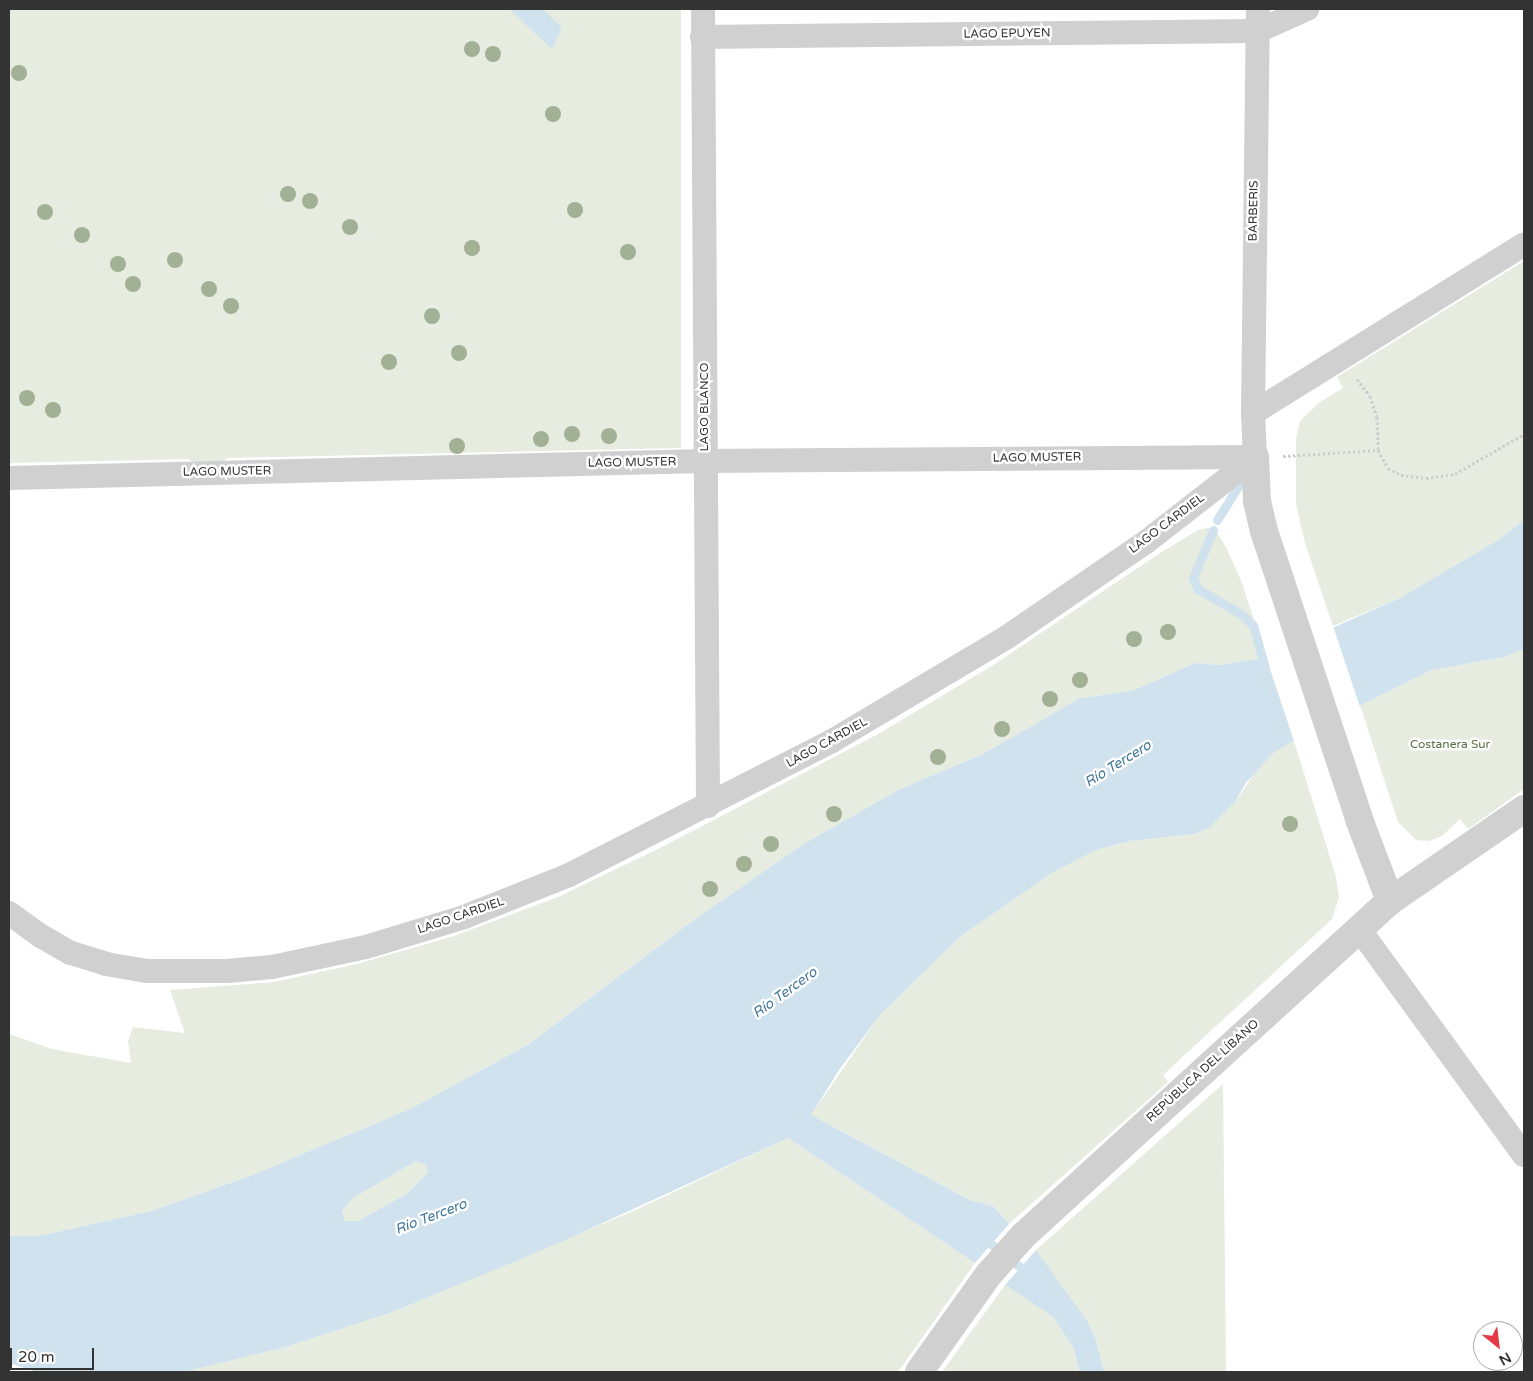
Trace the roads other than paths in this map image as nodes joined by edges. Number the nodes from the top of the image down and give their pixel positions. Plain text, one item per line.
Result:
1 (702, 9) edge
2 (1307, 9) edge
3 (1258, 20) edge
4 (702, 37) junction
5 (1524, 244) edge
6 (1253, 412) junction
7 (1255, 458) junction
8 (705, 461) junction
9 (9, 478) edge
10 (708, 806) junction
11 (1524, 809) edge
12 (1390, 902) junction
13 (9, 912) edge
14 (1359, 929) junction
15 (1524, 1155) edge
16 (919, 1372) edge

1 - 4 street, LAGO BLANCO
2 - 3 street, LAGO EPUYEN
3 - 4 street, LAGO EPUYEN
3 - 6 street, BARBERIS
4 - 8 street, LAGO BLANCO
5 - 6 street
6 - 7 street
7 - 8 street, LAGO MUSTER
7 - 10 street, LAGO CARDIEL
7 - 12 street
8 - 9 street, LAGO MUSTER
8 - 10 street, LAGO BLANCO
10 - 13 street, LAGO CARDIEL
11 - 12 street, REPÚBLICA DEL LÍBANO
12 - 14 street, REPÚBLICA DEL LÍBANO
14 - 15 street
14 - 16 street, REPÚBLICA DEL LÍBANO

